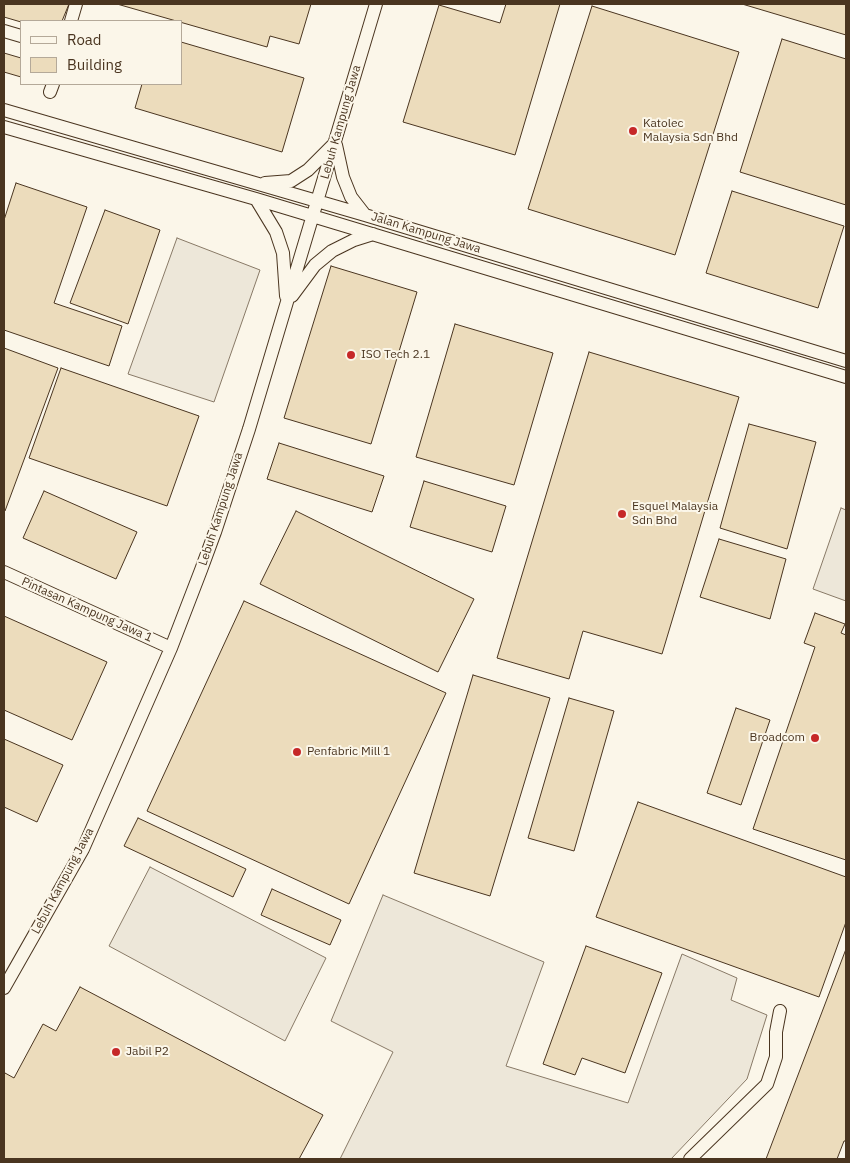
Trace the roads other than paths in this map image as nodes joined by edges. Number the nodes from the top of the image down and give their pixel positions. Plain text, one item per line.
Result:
1 (76, 4) edge
2 (376, 4) edge
3 (71, 20) edge
4 (4, 31) edge
5 (20, 36) edge
6 (4, 110) edge
7 (4, 127) edge
8 (336, 142) junction
9 (257, 184) junction
10 (256, 199) junction
11 (318, 201) junction
12 (365, 215) junction
13 (313, 216) junction
14 (373, 234) junction
15 (287, 304) junction
16 (846, 361) edge
17 (846, 377) edge
18 (4, 572) edge
19 (171, 648) junction
20 (4, 988) edge
21 (780, 1011) dead end
22 (690, 1159) edge

1 - 3 street
2 - 8 street, Lebuh Kampung Jawa
4 - 5 street
6 - 9 street, Jalan Kampung Jawa
7 - 10 street, Jalan Kampung Jawa
8 - 9 street
8 - 11 street, Lebuh Kampung Jawa
8 - 12 street
9 - 11 street, Jalan Kampung Jawa
10 - 13 street, Jalan Kampung Jawa
10 - 15 street
11 - 12 street, Jalan Kampung Jawa
11 - 13 street, Lebuh Kampung Jawa
12 - 16 street, Jalan Kampung Jawa
13 - 14 street, Jalan Kampung Jawa
13 - 15 street, Lebuh Kampung Jawa
14 - 15 street
14 - 17 street, Jalan Kampung Jawa
15 - 19 street, Lebuh Kampung Jawa
18 - 19 street, Pintasan Kampung Jawa 1
19 - 20 street, Lebuh Kampung Jawa
21 - 22 street

